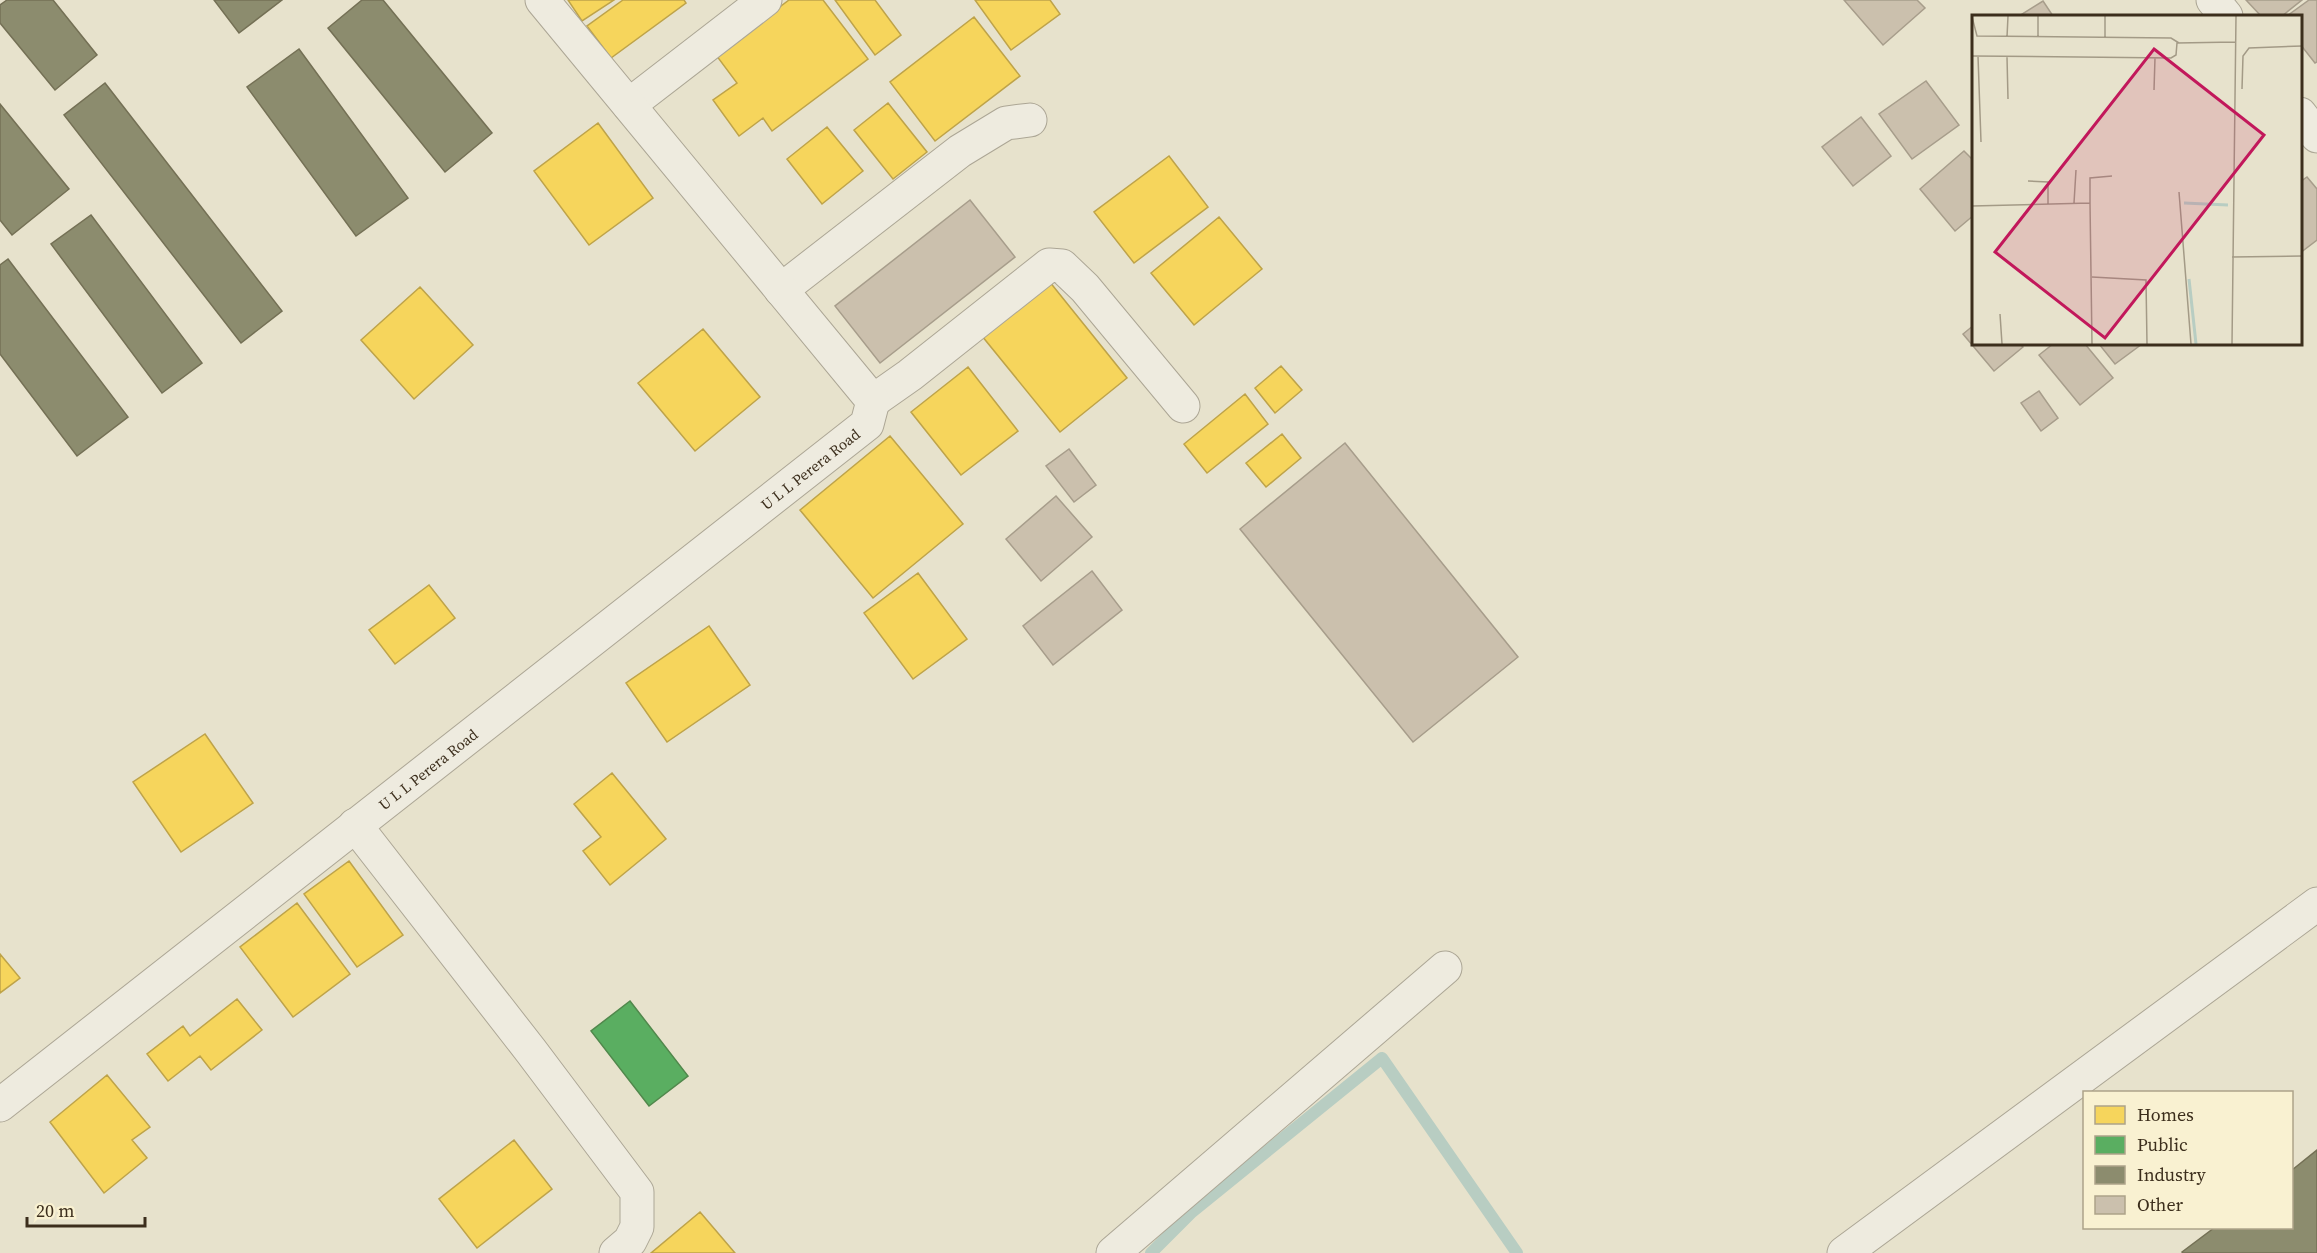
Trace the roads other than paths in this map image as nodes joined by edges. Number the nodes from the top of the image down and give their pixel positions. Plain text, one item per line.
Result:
1 (542, 0) edge
2 (765, 0) edge
3 (2213, 0) edge
4 (2225, 15) edge
5 (629, 105) junction
6 (2302, 115) edge
7 (1029, 120) dead end
8 (2317, 136) edge
9 (781, 290) junction
10 (873, 401) junction
11 (1183, 406) dead end
12 (355, 825) junction
13 (2317, 904) edge
14 (1444, 968) dead end
15 (0, 1105) edge
16 (616, 1253) edge
17 (1113, 1253) edge
18 (1844, 1253) edge

1 - 5 street
2 - 5 street
3 - 4 street
5 - 9 street
6 - 8 street
7 - 9 street
9 - 10 street
10 - 11 street
10 - 12 street, U L L Perera Road
12 - 15 street, U L L Perera Road
12 - 16 street
13 - 18 street
14 - 17 street

